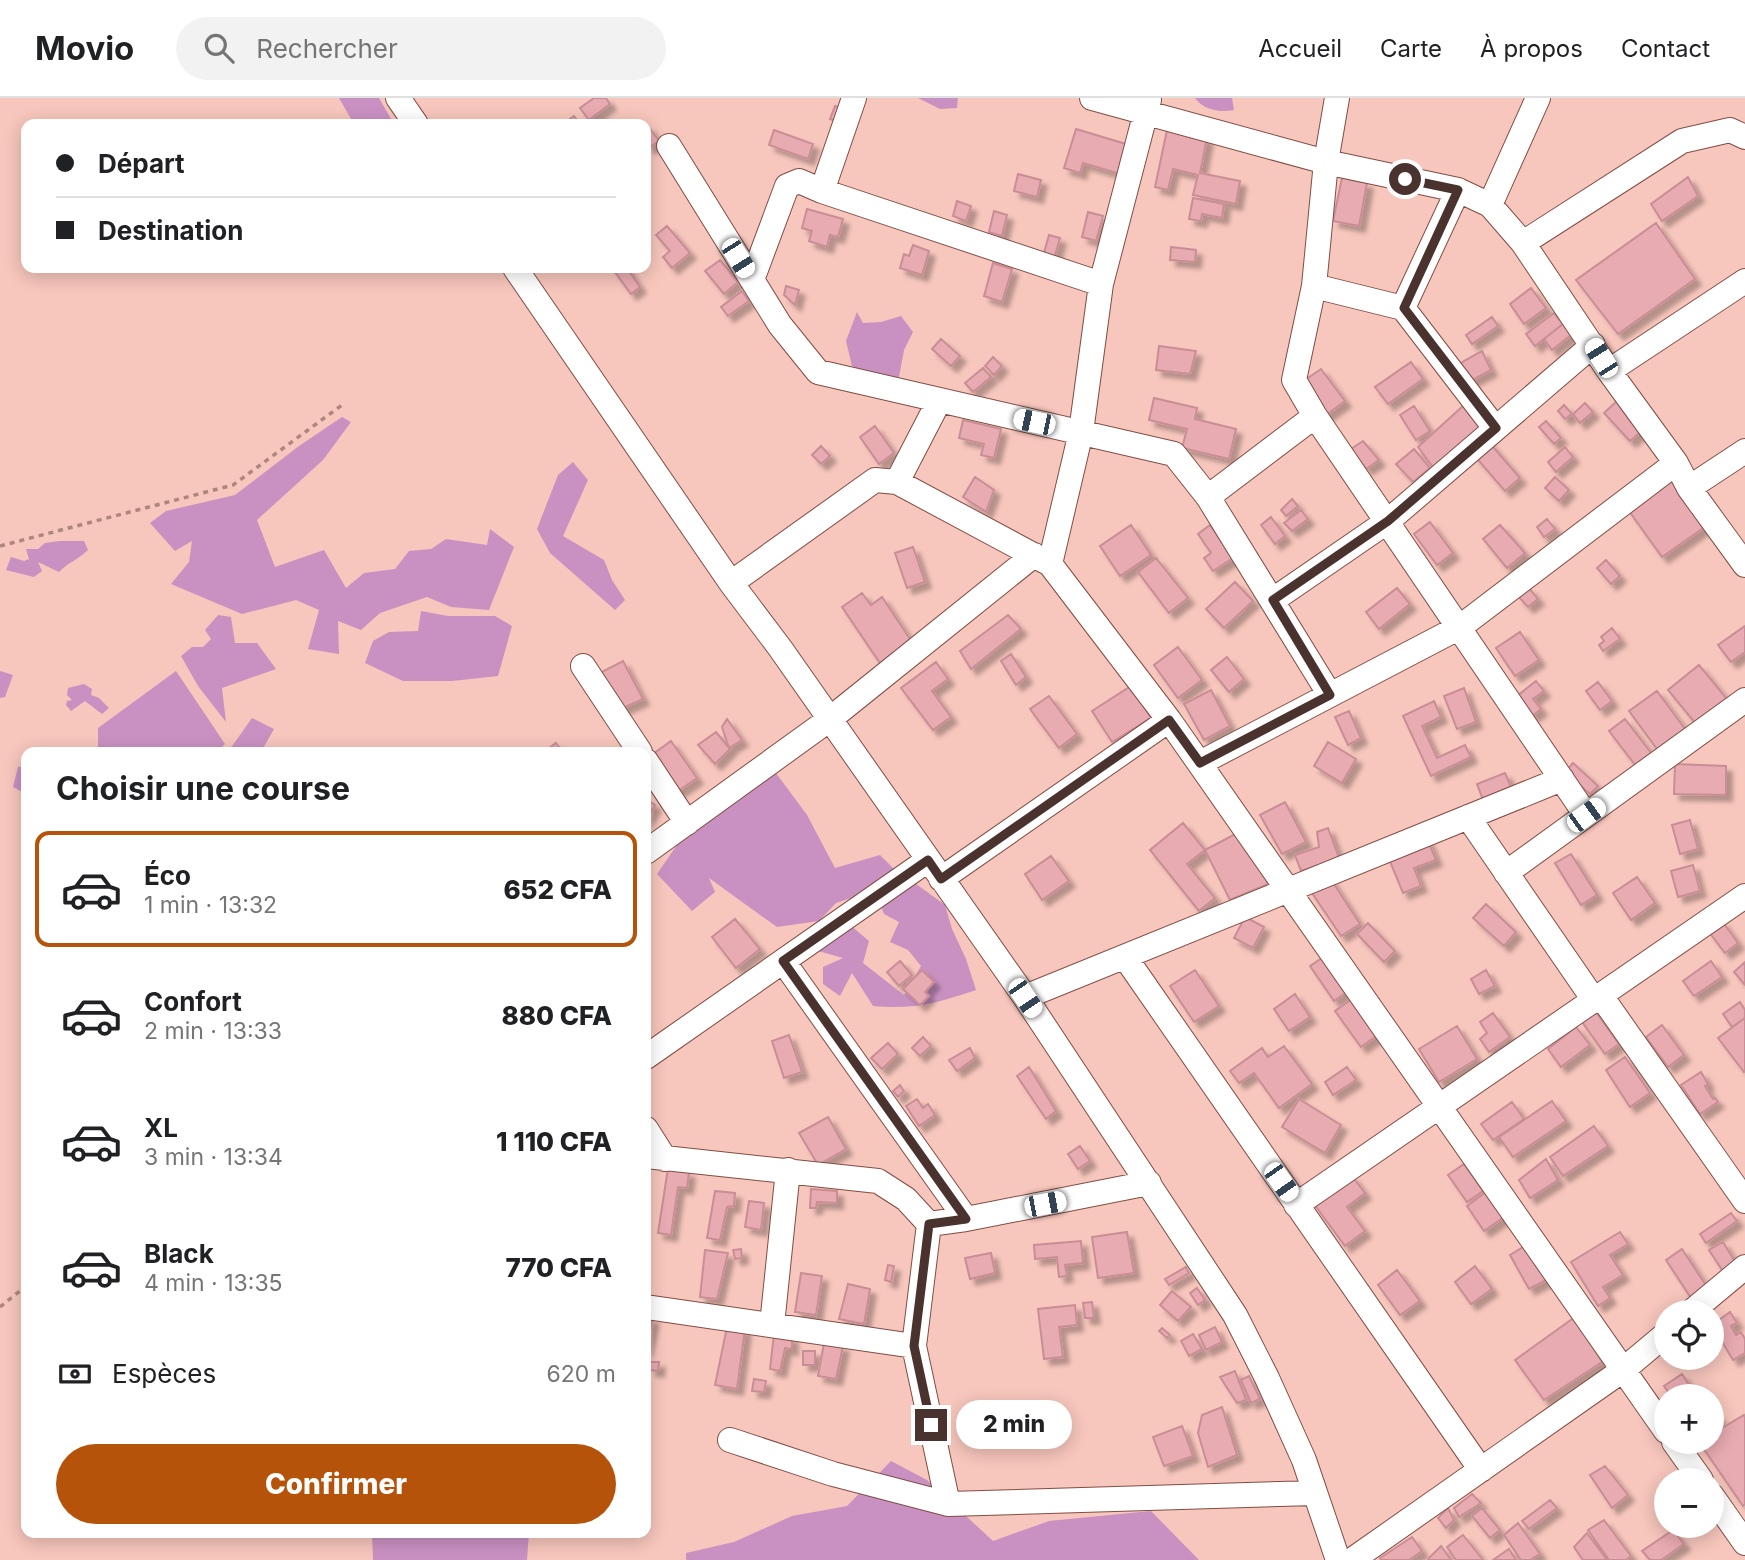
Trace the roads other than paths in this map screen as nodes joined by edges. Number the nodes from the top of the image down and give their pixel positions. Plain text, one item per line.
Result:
1 (398, 98) edge
2 (854, 98) edge
3 (1092, 98) edge
4 (1337, 98) edge
5 (1538, 98) edge
6 (1148, 106) edge
7 (413, 119) edge
8 (1745, 137) edge
9 (669, 146) dead end
10 (1326, 162) junction
11 (1458, 190) junction
12 (822, 191) junction
13 (1490, 205) junction
14 (1523, 243) junction
15 (518, 273) edge
16 (752, 280) junction
17 (1745, 281) edge
18 (1101, 284) junction
19 (1314, 286) junction
20 (1404, 308) junction
21 (1593, 345) junction
22 (1609, 371) junction
23 (939, 401) junction
24 (1315, 415) junction
25 (1496, 428) junction
26 (1081, 432) junction
27 (1745, 451) edge
28 (1676, 463) junction
29 (897, 482) junction
30 (1689, 488) junction
31 (1208, 497) junction
32 (1388, 521) junction
33 (1042, 560) junction
34 (1745, 565) edge
35 (731, 583) junction
36 (1273, 600) junction
37 (1460, 627) junction
38 (583, 666) dead end
39 (1330, 695) junction
40 (1745, 700) edge
41 (830, 719) junction
42 (1169, 720) junction
43 (637, 747) edge
44 (1200, 763) junction
45 (651, 769) edge
46 (1562, 779) junction
47 (1586, 815) junction
48 (1468, 817) junction
49 (687, 823) junction
50 (651, 848) edge
51 (935, 869) junction
52 (1506, 873) junction
53 (1288, 890) junction
54 (1745, 896) edge
55 (1125, 957) junction
56 (783, 961) junction
57 (1025, 998) junction
58 (1597, 998) junction
59 (651, 1053) edge
60 (1439, 1106) junction
61 (656, 1158) edge
62 (788, 1170) junction
63 (1149, 1184) junction
64 (1745, 1201) edge
65 (1296, 1205) junction
66 (966, 1219) junction
67 (929, 1224) junction
68 (1745, 1268) edge
69 (1706, 1300) edge
70 (651, 1308) edge
71 (772, 1325) junction
72 (1654, 1344) edge
73 (914, 1346) junction
74 (1623, 1370) junction
75 (1654, 1414) edge
76 (730, 1440) dead end
77 (1481, 1470) junction
78 (1315, 1493) junction
79 (948, 1504) junction
80 (1724, 1513) edge
81 (1745, 1544) edge
82 (1338, 1560) edge
83 (1352, 1560) edge

1 - 7 street
2 - 12 street
3 - 6 street
4 - 10 street
5 - 13 street
6 - 10 street
6 - 18 street
8 - 14 street
9 - 16 street
10 - 11 street
10 - 19 street
11 - 13 street
11 - 20 street
12 - 16 street
12 - 18 street
13 - 14 street
14 - 21 street
15 - 35 street
16 - 23 street
17 - 22 street
18 - 26 street
19 - 20 street
19 - 24 street
20 - 25 street
21 - 22 street
21 - 25 street
22 - 28 street
23 - 26 street
23 - 29 street
24 - 31 street
24 - 32 street
25 - 32 street
26 - 31 street
26 - 33 street
27 - 30 street
28 - 30 street
28 - 37 street
29 - 33 street
29 - 35 street
30 - 34 street
31 - 36 street
32 - 36 street
32 - 37 street
33 - 41 street
33 - 42 street
35 - 41 street
36 - 39 street
37 - 39 street
37 - 46 street
38 - 43 street
39 - 44 street
40 - 47 street
41 - 49 street
41 - 51 street
42 - 44 street
42 - 51 street
44 - 53 street
45 - 49 street
46 - 47 street
46 - 48 street
47 - 52 street
48 - 52 street
48 - 53 street
49 - 50 street
51 - 56 street
51 - 57 street
52 - 58 street
53 - 55 street
53 - 60 street
54 - 58 street
55 - 57 street
55 - 65 street
56 - 59 street
56 - 66 street
57 - 63 street
58 - 60 street
58 - 64 street
60 - 65 street
60 - 74 street
61 - 62 street
62 - 67 street
62 - 71 street
63 - 66 street
63 - 78 street
65 - 77 street
66 - 67 street
67 - 73 street
68 - 69 street
70 - 71 street
71 - 73 street
72 - 74 street
73 - 79 street
74 - 75 street
74 - 77 street
76 - 79 street
77 - 83 street
78 - 79 street
78 - 82 street
80 - 81 street

